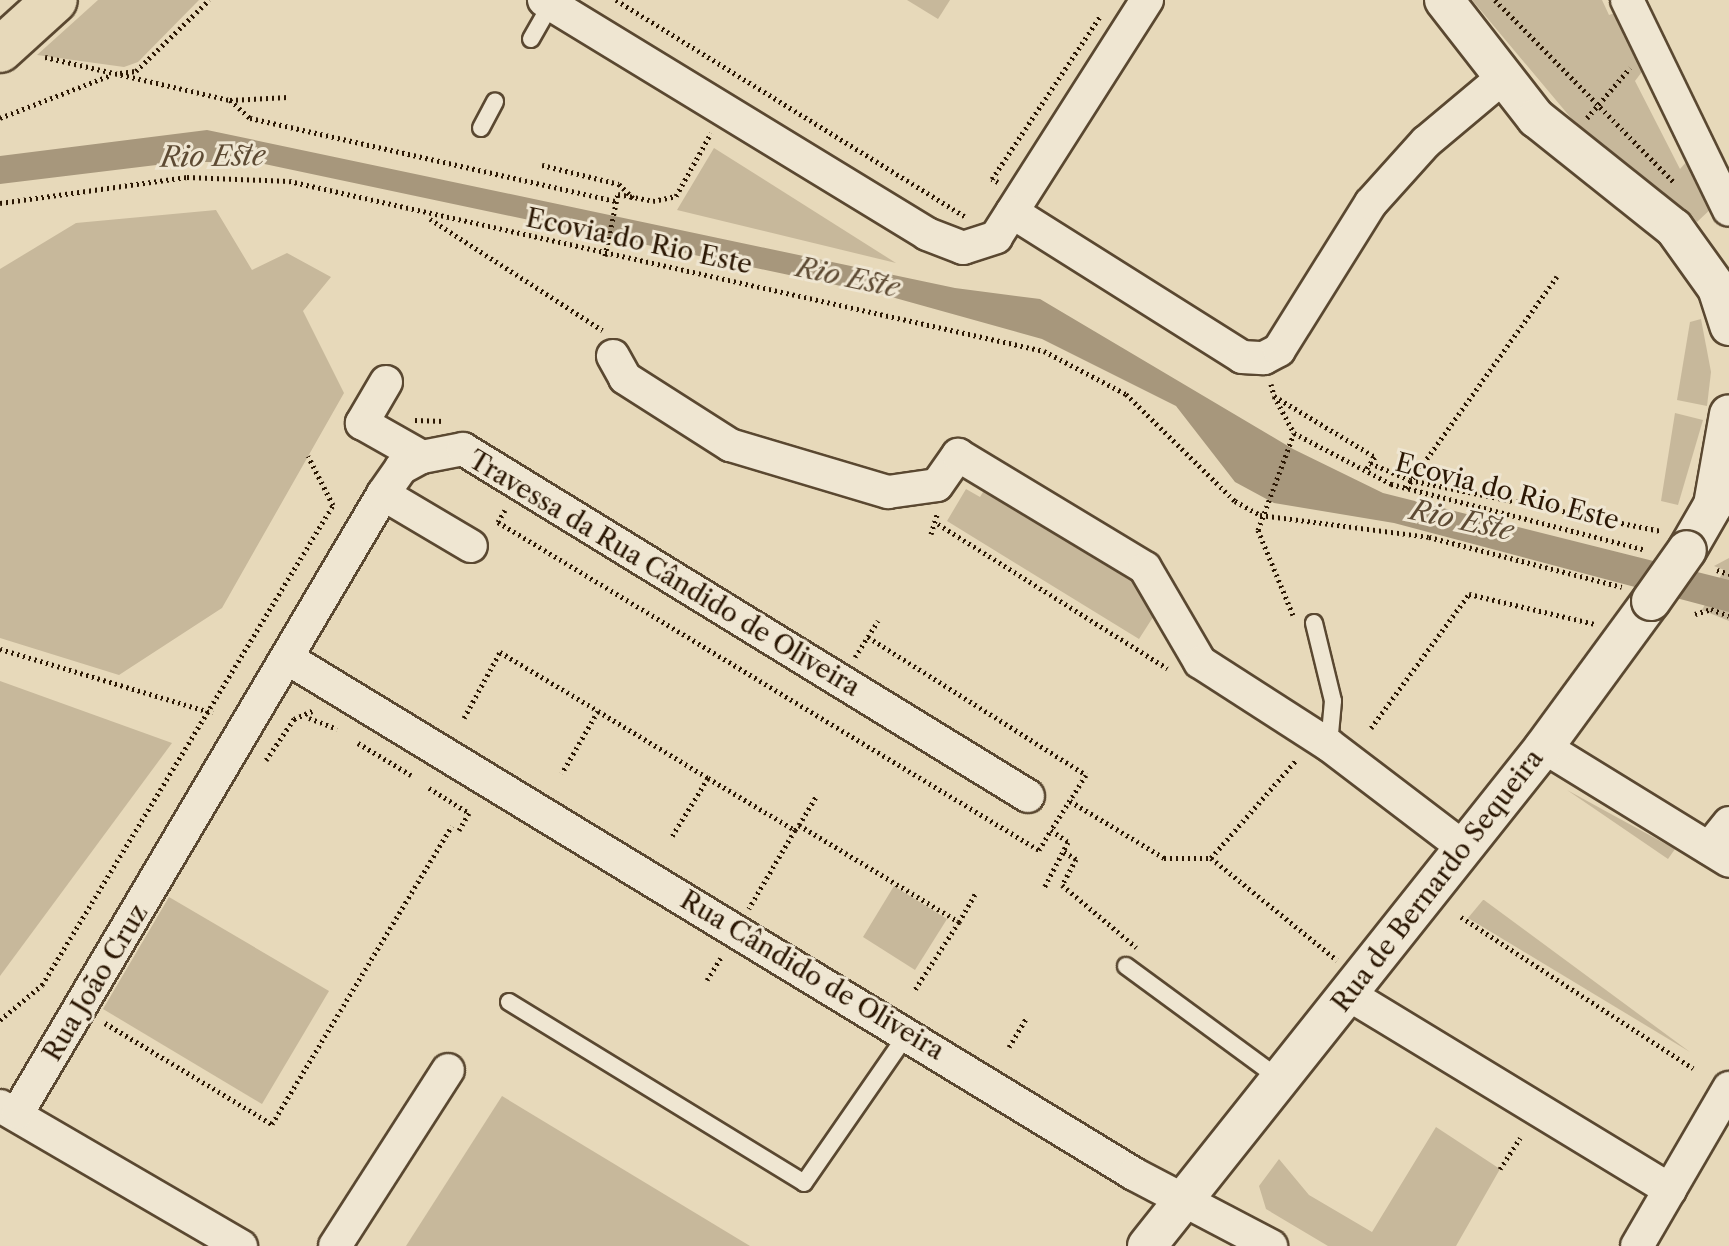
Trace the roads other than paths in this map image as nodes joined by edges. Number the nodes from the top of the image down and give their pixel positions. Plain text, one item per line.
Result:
1 (55, 0) edge
2 (1147, 0) edge
3 (1444, 0) edge
4 (1627, 0) edge
5 (547, 2) edge
6 (531, 39) dead end
7 (18, 52) edge
8 (1501, 79) junction
9 (495, 102) dead end
10 (481, 128) dead end
11 (1011, 201) junction
12 (1729, 210) edge
13 (1723, 283) edge
14 (1729, 326) edge
15 (613, 356) road end
16 (386, 382) dead end
17 (1729, 414) edge
18 (422, 457) junction
19 (383, 494) junction
20 (1721, 508) edge
21 (471, 546) dead end
22 (1314, 623) dead end
23 (287, 658) junction
24 (1544, 747) junction
25 (1316, 748) junction
26 (1028, 796) dead end
27 (1729, 823) edge
28 (1464, 848) junction
29 (1719, 854) edge
30 (1126, 966) road end
31 (1343, 978) junction
32 (509, 1002) dead end
33 (908, 1033) junction
34 (448, 1070) dead end
35 (1280, 1079) junction
36 (1729, 1088) edge
37 (9, 1109) edge
38 (1670, 1190) junction
39 (1185, 1196) junction
40 (241, 1246) edge
41 (335, 1246) edge
42 (1147, 1246) edge
43 (1271, 1246) edge
44 (1637, 1246) edge

1 - 7 highway
2 - 11 street
3 - 8 street
4 - 12 street
5 - 6 lane
5 - 11 street
8 - 11 street
8 - 13 street
9 - 10 lane
13 - 14 street
15 - 25 street
16 - 18 street
17 - 20 street
18 - 19 street, Travessa da Rua Cândido de Oliveira
18 - 26 street, Travessa da Rua Cândido de Oliveira
19 - 21 street
19 - 23 street, Travessa da Rua Cândido de Oliveira
20 - 24 street, Rua de Bernardo Sequeira, bridge
22 - 25 lane
23 - 33 street, Rua Cândido de Oliveira
23 - 37 street, Rua João Cruz
24 - 28 street, Rua de Bernardo Sequeira
24 - 29 street
25 - 28 street
27 - 29 street
28 - 31 street, Rua de Bernardo Sequeira
30 - 35 lane
31 - 35 street, Rua de Bernardo Sequeira
31 - 38 street
32 - 33 lane
33 - 39 street, Rua Cândido de Oliveira
34 - 41 street
35 - 39 street, Rua de Bernardo Sequeira
36 - 38 street
37 - 40 street, Rua João Cruz
38 - 44 street
39 - 42 street, Rua de Bernardo Sequeira
39 - 43 street, Rua Cândido de Oliveira

